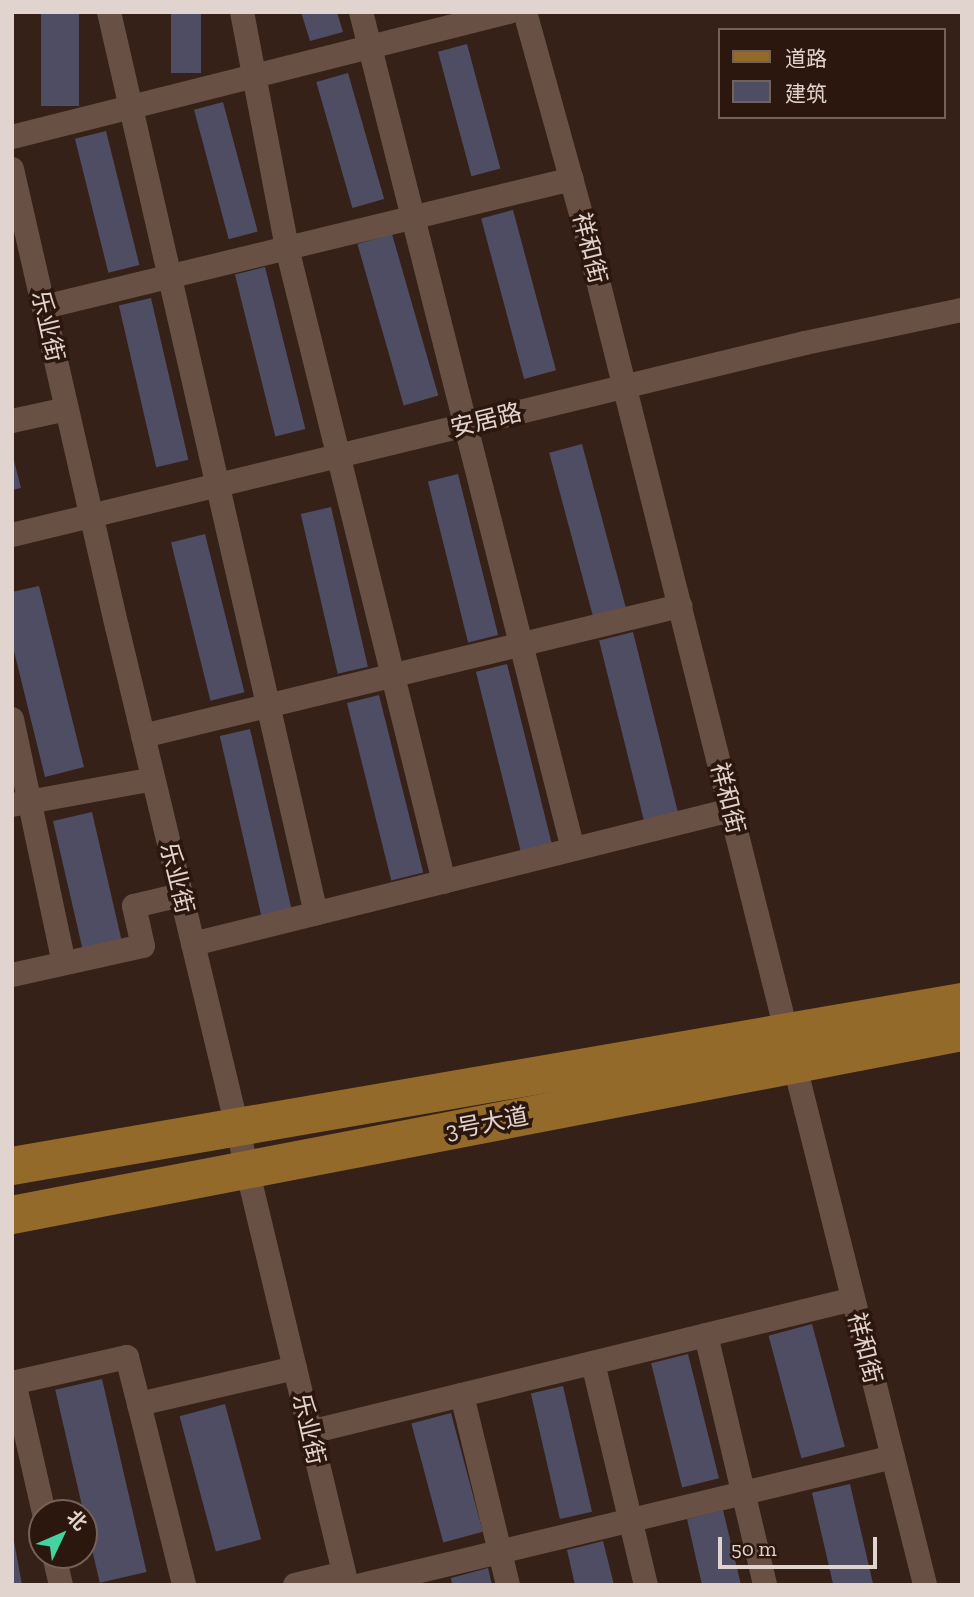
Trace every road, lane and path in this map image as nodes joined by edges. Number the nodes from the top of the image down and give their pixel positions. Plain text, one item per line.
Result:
1 (109, 12) edge
2 (242, 12) edge
3 (361, 12) edge
4 (509, 12) edge
5 (525, 12) edge
6 (370, 47) junction
7 (256, 76) junction
8 (128, 108) junction
9 (12, 137) edge
10 (12, 169) edge
11 (572, 179) junction
12 (413, 217) junction
13 (287, 248) junction
14 (23, 266) edge
15 (167, 277) junction
16 (44, 307) junction
17 (962, 310) edge
18 (625, 387) junction
19 (67, 409) junction
20 (12, 421) edge
21 (467, 425) junction
22 (341, 455) junction
23 (215, 485) junction
24 (91, 515) junction
25 (12, 534) edge
26 (680, 606) junction
27 (522, 644) junction
28 (394, 675) junction
29 (267, 706) junction
30 (12, 719) edge
31 (143, 736) junction
32 (153, 779) junction
33 (21, 803) edge
34 (731, 810) junction
35 (573, 849) junction
36 (444, 882) junction
37 (181, 895) junction
38 (316, 914) junction
39 (193, 944) junction
40 (64, 963) junction
41 (12, 975) edge
42 (962, 1002) edge
43 (962, 1032) edge
44 (791, 1048) junction
45 (237, 1127) junction
46 (12, 1166) edge
47 (249, 1169) junction
48 (12, 1214) edge
49 (853, 1299) junction
50 (706, 1335) junction
51 (593, 1363) junction
52 (295, 1368) junction
53 (13, 1382) edge
54 (462, 1395) junction
55 (139, 1404) junction
56 (310, 1432) junction
57 (892, 1457) junction
58 (744, 1493) junction
59 (41, 1499) edge
60 (630, 1520) junction
61 (500, 1552) junction
62 (351, 1581) edge
63 (184, 1585) edge
64 (295, 1585) edge
65 (508, 1585) edge
66 (646, 1585) edge
67 (765, 1585) edge
68 (925, 1585) edge

1 - 8 street
2 - 7 street
3 - 6 street
4 - 6 street
5 - 11 street, 祥和街
6 - 7 street
6 - 12 street
7 - 8 street
7 - 13 street
8 - 9 street
8 - 15 street
10 - 14 street, 乐业街
11 - 12 street
11 - 18 street, 祥和街
12 - 13 street
12 - 21 street
13 - 15 street
13 - 22 street
14 - 16 street, 乐业街
15 - 16 street
15 - 23 street
16 - 19 street, 乐业街
17 - 18 street, 安居路
18 - 21 street, 安居路
18 - 26 street, 祥和街
19 - 20 street
19 - 24 street, 乐业街
21 - 22 street, 安居路
21 - 27 street
22 - 23 street, 安居路
22 - 28 street
23 - 24 street, 安居路
23 - 29 street
24 - 25 street, 安居路
24 - 31 street, 乐业街
26 - 27 street
26 - 34 street, 祥和街
27 - 28 street
27 - 35 street
28 - 29 street
28 - 36 street
29 - 31 street
29 - 38 street
30 - 33 street
31 - 32 street, 乐业街
32 - 33 street
32 - 37 street, 乐业街
33 - 40 street
34 - 35 street
34 - 44 street, 祥和街
35 - 36 street
36 - 38 street
37 - 39 street, 乐业街
37 - 40 street
38 - 39 street
39 - 45 street, 乐业街
40 - 41 street
42 - 44 main road, 3号大道
43 - 44 main road, 3号大道
44 - 45 main road, 3号大道
44 - 47 main road, 3号大道
44 - 49 street, 祥和街
45 - 46 main road, 3号大道
45 - 47 street, 乐业街
47 - 48 main road, 3号大道
47 - 52 street, 乐业街
49 - 50 street
49 - 57 street, 祥和街
50 - 51 street
50 - 58 street
51 - 54 street
51 - 60 street
52 - 55 street
52 - 56 street, 乐业街
53 - 55 street
53 - 59 street
54 - 56 street
54 - 61 street
55 - 63 street
56 - 62 street, 乐业街
57 - 58 street
57 - 68 street, 祥和街
58 - 60 street
58 - 67 street
60 - 61 street
60 - 66 street
61 - 62 street
61 - 65 street
62 - 64 street

